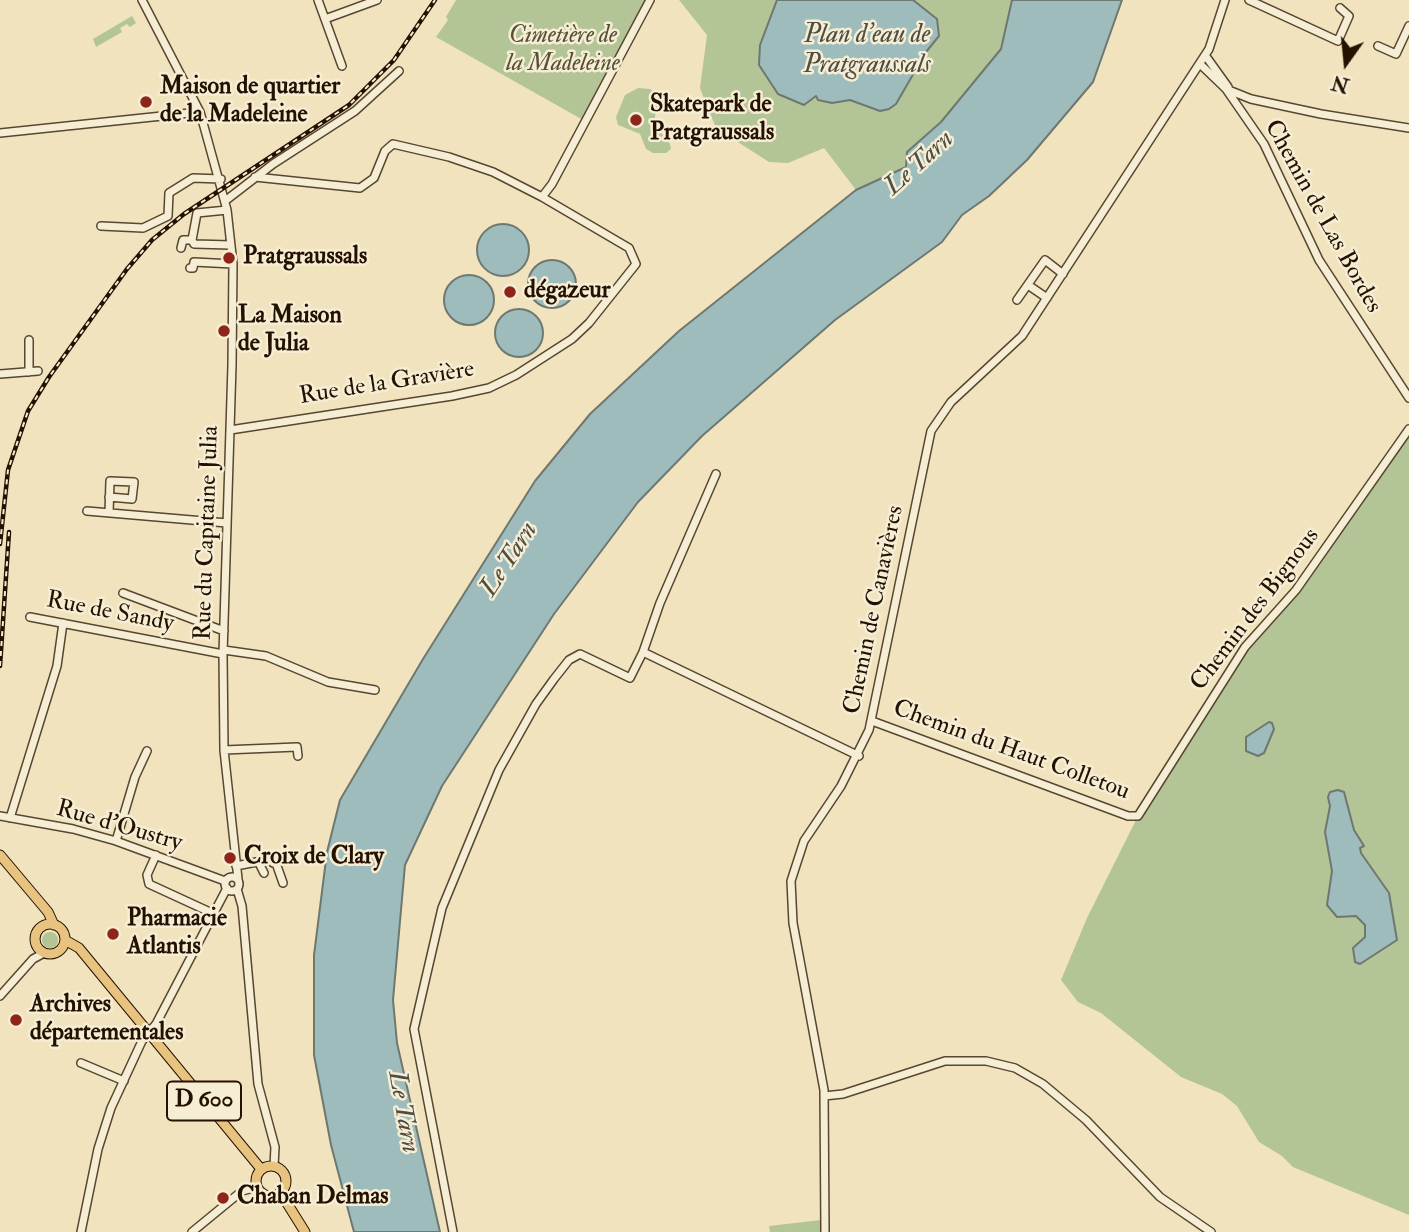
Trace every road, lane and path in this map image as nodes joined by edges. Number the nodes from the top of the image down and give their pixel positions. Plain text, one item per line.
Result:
1 (142, 0) edge
2 (318, 0) edge
3 (377, 0) edge
4 (650, 0) edge
5 (1225, 0) edge
6 (1249, 0) edge
7 (1340, 8) dead end
8 (325, 19) junction
9 (1409, 26) edge
10 (1378, 46) dead end
11 (1205, 55) junction
12 (1200, 64) junction
13 (342, 66) dead end
14 (399, 71) dead end
15 (1228, 90) junction
16 (200, 113) junction
17 (1409, 128) edge
18 (0, 132) edge
19 (255, 177) junction
20 (221, 179) junction
21 (542, 197) junction
22 (225, 201) junction
23 (227, 210) junction
24 (101, 226) dead end
25 (192, 240) junction
26 (231, 245) junction
27 (181, 248) dead end
28 (233, 264) junction
29 (190, 268) dead end
30 (1063, 274) junction
31 (1028, 285) junction
32 (1047, 298) junction
33 (1017, 300) dead end
34 (29, 340) dead end
35 (38, 371) dead end
36 (29, 372) junction
37 (0, 374) edge
38 (1409, 398) edge
39 (1409, 429) edge
40 (230, 430) junction
41 (716, 474) dead end
42 (109, 498) dead end
43 (87, 511) dead end
44 (109, 513) junction
45 (227, 523) junction
46 (123, 593) dead end
47 (30, 617) dead end
48 (64, 623) junction
49 (225, 631) junction
50 (224, 652) junction
51 (643, 652) junction
52 (375, 690) dead end
53 (872, 721) junction
54 (224, 750) junction
55 (147, 751) dead end
56 (298, 756) dead end
57 (859, 756) junction
58 (0, 816) edge
59 (1138, 816) joint
60 (10, 818) junction
61 (116, 841) junction
62 (0, 855) edge
63 (156, 855) junction
64 (259, 863) junction
65 (236, 866) junction
66 (264, 873) dead end
67 (282, 883) dead end
68 (232, 884) junction
69 (42, 906) junction
70 (212, 913) junction
71 (54, 925) junction
72 (43, 927) junction
73 (63, 945) junction
74 (41, 950) junction
75 (0, 996) edge
76 (147, 1032) junction
77 (81, 1063) dead end
78 (124, 1081) junction
79 (824, 1096) junction
80 (274, 1166) junction
81 (261, 1169) junction
82 (257, 1186) junction
83 (280, 1192) junction
84 (81, 1232) edge
85 (192, 1232) edge
86 (305, 1232) edge
87 (453, 1232) edge
88 (825, 1232) edge
89 (1212, 1232) edge

1 - 16 street, Rue du Capitaine Julia
2 - 8 street
3 - 8 street
4 - 21 street
5 - 11 street, Chemin de Canavières
6 - 7 street
8 - 13 street
9 - 10 street
11 - 12 street, Chemin de Canavières
11 - 15 street
12 - 15 street
12 - 30 street, Chemin de Canavières
14 - 19 street
15 - 17 street
15 - 38 street, Chemin de Las Bordes
16 - 18 street
16 - 20 street, Rue du Capitaine Julia
19 - 21 street
19 - 22 street
20 - 22 street, Rue du Capitaine Julia
20 - 24 street
21 - 40 street, Rue de la Gravière
22 - 23 street, Rue du Capitaine Julia
23 - 25 street
23 - 26 street, Rue du Capitaine Julia
25 - 26 street
25 - 27 street
26 - 28 street, Rue du Capitaine Julia
28 - 29 street
28 - 40 street, Rue du Capitaine Julia
30 - 31 street
30 - 32 street, Chemin de Canavières
31 - 32 street
31 - 33 street
32 - 53 street, Chemin de Canavières
34 - 36 street
35 - 36 street
36 - 37 street
39 - 59 street, Chemin des Bignous
40 - 45 street, Rue du Capitaine Julia
41 - 51 street
42 - 44 street
43 - 44 street
44 - 45 street
45 - 49 street, Rue du Capitaine Julia
46 - 49 street
47 - 48 street, Rue de Sandy
48 - 50 street, Rue de Sandy
48 - 60 street
49 - 50 street, Rue du Capitaine Julia
50 - 52 street, Rue de Sandy
50 - 54 street, Rue du Capitaine Julia
51 - 57 street
51 - 87 street
53 - 57 street, Chemin de Canavières
53 - 59 street, Chemin du Haut Colletou
54 - 56 street
54 - 65 street, Rue du Capitaine Julia
55 - 61 street
57 - 79 street, Chemin de Canavières
58 - 60 street, Rue d'Oustry
60 - 61 street, Rue d'Oustry
61 - 63 street, Rue d'Oustry
62 - 69 main road
63 - 68 street, Rue d'Oustry
63 - 70 street
64 - 65 street
64 - 66 street
64 - 67 street
65 - 68 street
68 - 70 street
68 - 80 street
69 - 71 main road
69 - 72 main road
70 - 76 street
71 - 72 main road
71 - 73 main road
72 - 74 main road
73 - 74 main road
73 - 76 main road, D 600
74 - 75 street
76 - 78 street
76 - 81 main road, D 600
77 - 78 street
78 - 84 street
79 - 88 street, Chemin de Canavières
79 - 89 street
80 - 81 main road
80 - 83 main road
81 - 82 main road
82 - 83 main road
82 - 85 street
83 - 86 main road

